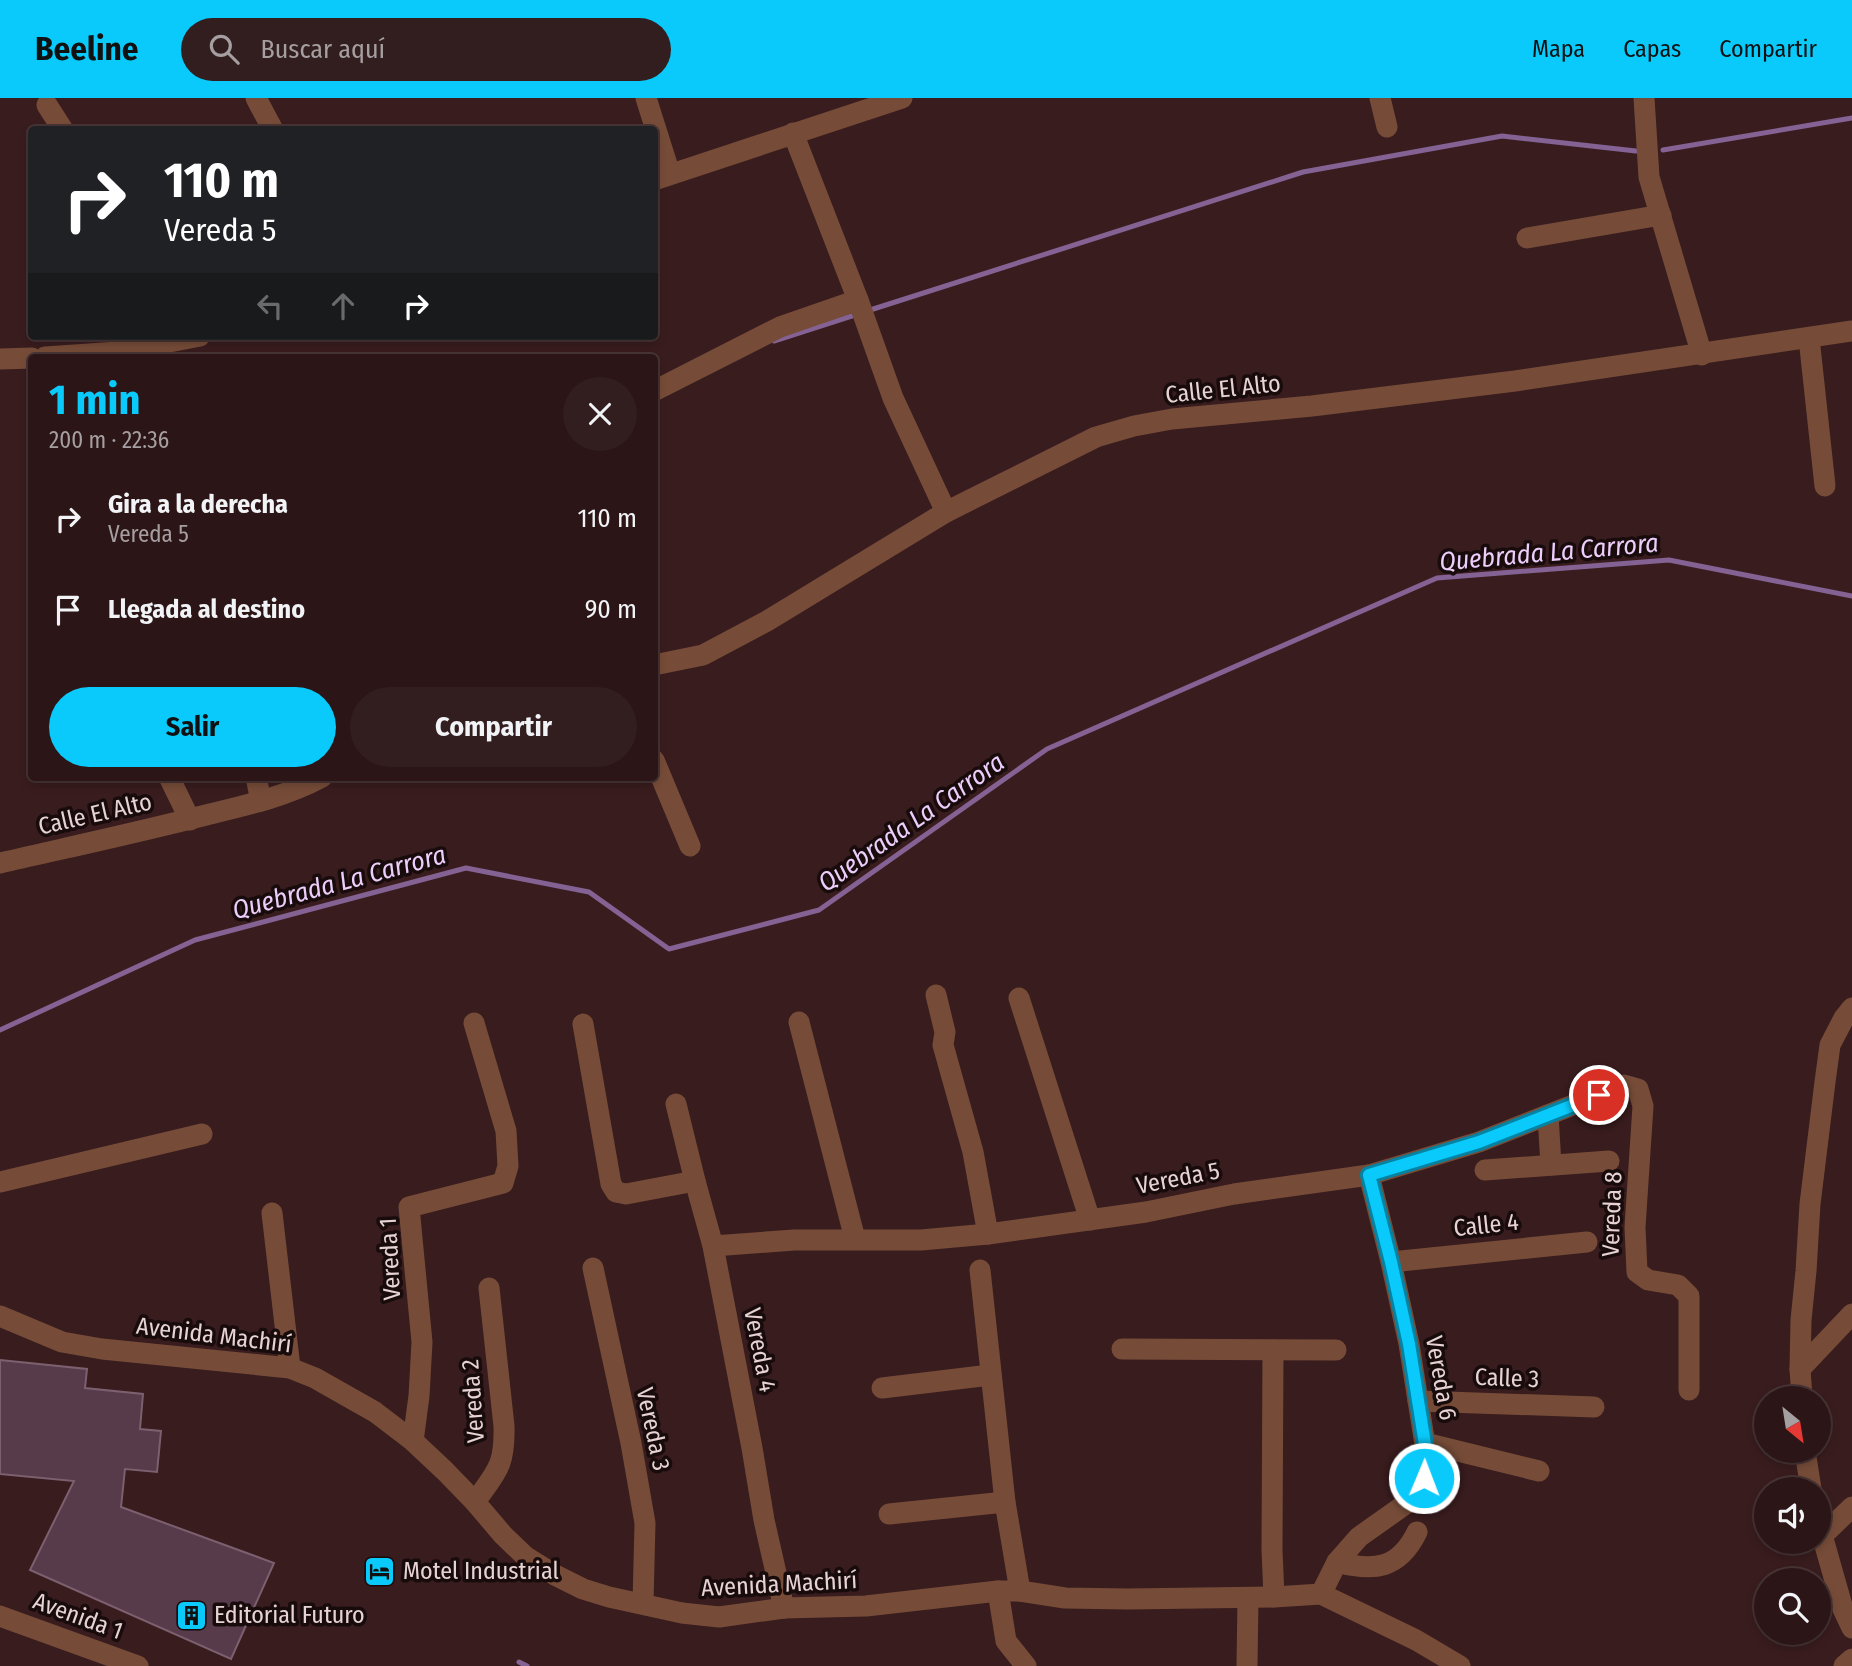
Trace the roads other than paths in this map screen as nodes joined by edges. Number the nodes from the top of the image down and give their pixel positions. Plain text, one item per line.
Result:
1 (256, 98) edge
2 (646, 98) edge
3 (902, 98) edge
4 (1380, 98) edge
5 (1644, 98) edge
6 (869, 104) edge
7 (47, 105) dead end
8 (60, 126) edge
9 (271, 126) edge
10 (652, 126) edge
11 (1387, 127) dead end
12 (793, 133) junction
13 (658, 157) edge
14 (662, 177) edge
15 (1661, 215) junction
16 (1527, 238) dead end
17 (858, 300) junction
18 (1852, 331) edge
19 (1809, 338) junction
20 (170, 340) edge
21 (89, 354) edge
22 (1702, 355) junction
23 (28, 358) edge
24 (0, 359) edge
25 (658, 389) edge
26 (1825, 486) dead end
27 (946, 512) junction
28 (658, 664) edge
29 (658, 770) edge
30 (171, 781) edge
31 (257, 781) edge
32 (314, 781) edge
33 (261, 801) junction
34 (190, 820) junction
35 (690, 846) dead end
36 (0, 863) edge
37 (936, 995) dead end
38 (1019, 998) dead end
39 (1852, 1008) edge
40 (799, 1022) dead end
41 (474, 1023) dead end
42 (583, 1024) dead end
43 (1638, 1089) joint
44 (676, 1104) dead end
45 (1548, 1115) junction
46 (202, 1134) dead end
47 (1609, 1161) dead end
48 (1551, 1165) junction
49 (1485, 1170) dead end
50 (1369, 1175) junction
51 (695, 1181) junction
52 (0, 1182) edge
53 (271, 1213) dead end
54 (1090, 1220) junction
55 (988, 1234) junction
56 (855, 1239) junction
57 (1587, 1242) dead end
58 (713, 1246) junction
59 (1391, 1262) junction
60 (593, 1268) dead end
61 (980, 1270) dead end
62 (489, 1288) dead end
63 (1852, 1314) edge
64 (0, 1316) edge
65 (1122, 1349) dead end
66 (1273, 1350) junction
67 (1336, 1350) dead end
68 (290, 1368) junction
69 (1800, 1369) junction
70 (990, 1375) junction
71 (1801, 1386) edge
72 (882, 1388) dead end
73 (1689, 1390) dead end
74 (1418, 1401) junction
75 (1594, 1406) dead end
76 (413, 1441) junction
77 (1425, 1443) junction
78 (1539, 1471) dead end
79 (475, 1502) junction
80 (1004, 1502) junction
81 (1852, 1507) edge
82 (889, 1514) dead end
83 (1831, 1521) edge
84 (1417, 1532) dead end
85 (1828, 1554) edge
86 (1337, 1562) junction
87 (998, 1591) junction
88 (1020, 1591) junction
89 (1321, 1594) junction
90 (1274, 1597) junction
91 (1248, 1598) junction
92 (643, 1603) junction
93 (784, 1608) junction
94 (0, 1616) edge
95 (1852, 1628) edge
96 (1852, 1659) edge
97 (138, 1666) edge
98 (1026, 1666) edge
99 (1247, 1666) edge
100 (1460, 1666) edge
101 (1844, 1666) edge

1 - 9 street
2 - 10 street
3 - 6 street
4 - 11 street
5 - 15 street
6 - 12 street
7 - 8 street
12 - 14 street
12 - 17 street
13 - 14 street
15 - 16 street
15 - 22 street
17 - 25 street
17 - 27 street
18 - 19 street, Calle El Alto
19 - 22 street, Calle El Alto
19 - 26 street
20 - 21 street
22 - 27 street, Calle El Alto
23 - 24 street
27 - 28 street, Calle El Alto
29 - 35 street
30 - 34 street
31 - 33 street
32 - 33 street, Calle El Alto
33 - 34 street, Calle El Alto
34 - 36 street, Calle El Alto
37 - 55 street
38 - 54 street
39 - 69 street
40 - 56 street
41 - 76 street, Vereda 1
42 - 51 street
43 - 45 street, Vereda 5
43 - 73 street, Vereda 8
44 - 51 street, Vereda 4
45 - 48 street
45 - 50 street, Vereda 5
46 - 52 street
47 - 48 street
48 - 49 street
50 - 54 street, Vereda 5
50 - 59 street, Vereda 6
51 - 58 street, Vereda 4
53 - 68 street
54 - 55 street, Vereda 5
55 - 56 street, Vereda 5
56 - 58 street, Vereda 5
57 - 59 street, Calle 4
58 - 93 street, Vereda 4
59 - 74 street, Vereda 6
60 - 92 street, Vereda 3
61 - 70 street
62 - 79 street, Vereda 2
63 - 69 street
64 - 68 street, Avenida Machirí
65 - 66 street
66 - 67 street
66 - 90 street
68 - 76 street, Avenida Machirí
69 - 71 street
70 - 72 street
70 - 80 street
74 - 75 street, Calle 3
74 - 77 street, Vereda 6
76 - 79 street, Avenida Machirí
77 - 78 street
77 - 86 street, Vereda 6
79 - 92 street, Avenida Machirí
80 - 82 street
80 - 88 street
81 - 83 street
84 - 86 street
85 - 95 street
86 - 89 street, Vereda 6
87 - 88 street, Avenida Machirí
87 - 93 street, Avenida Machirí
87 - 98 street
88 - 91 street, Avenida Machirí
89 - 90 street, Avenida Machirí
89 - 100 street, Avenida Machirí
90 - 91 street, Avenida Machirí
91 - 99 street
92 - 93 street, Avenida Machirí
94 - 97 street, Avenida 1
96 - 101 street

